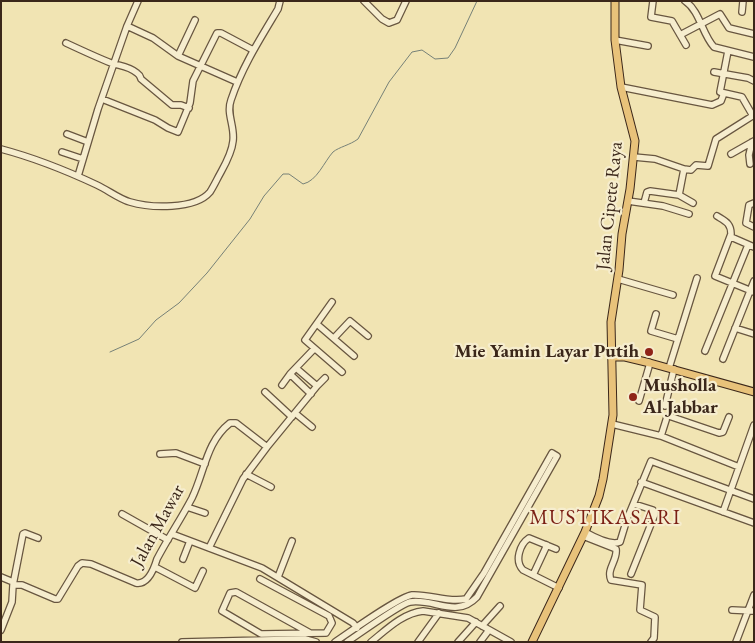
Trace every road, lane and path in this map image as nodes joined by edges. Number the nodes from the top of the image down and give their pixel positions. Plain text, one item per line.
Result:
1 (138, 1) edge
2 (280, 1) edge
3 (364, 1) edge
4 (406, 1) edge
5 (615, 1) edge
6 (653, 1) edge
7 (685, 1) edge
8 (744, 1) edge
9 (742, 12) dead end
10 (195, 20) dead end
11 (127, 26) junction
12 (701, 26) junction
13 (754, 34) edge
14 (680, 35) junction
15 (615, 40) junction
16 (66, 43) dead end
17 (686, 45) dead end
18 (648, 46) dead end
19 (253, 50) junction
20 (728, 51) junction
21 (178, 56) junction
22 (754, 57) edge
23 (114, 64) junction
24 (200, 66) junction
25 (714, 72) dead end
26 (724, 74) junction
27 (754, 81) edge
28 (237, 82) junction
29 (620, 87) junction
30 (724, 93) junction
31 (102, 99) junction
32 (189, 108) junction
33 (754, 115) edge
34 (67, 134) dead end
35 (753, 141) edge
36 (88, 142) junction
37 (1, 149) edge
38 (62, 152) dead end
39 (731, 154) dead end
40 (634, 157) junction
41 (83, 159) junction
42 (750, 164) dead end
43 (684, 170) junction
44 (78, 176) junction
45 (679, 195) junction
46 (628, 201) junction
47 (644, 203) junction
48 (693, 203) dead end
49 (754, 203) edge
50 (689, 214) dead end
51 (717, 216) dead end
52 (754, 227) edge
53 (731, 237) junction
54 (751, 246) edge
55 (697, 278) dead end
56 (618, 279) junction
57 (754, 282) edge
58 (731, 283) junction
59 (752, 291) edge
60 (673, 295) dead end
61 (332, 302) dead end
62 (656, 314) dead end
63 (318, 325) junction
64 (736, 328) junction
65 (754, 334) edge
66 (368, 336) dead end
67 (334, 338) junction
68 (678, 339) junction
69 (314, 348) junction
70 (706, 351) dead end
71 (354, 356) dead end
72 (612, 357) junction
73 (723, 358) dead end
74 (650, 363) junction
75 (296, 368) junction
76 (672, 368) junction
77 (342, 372) dead end
78 (290, 374) junction
79 (325, 378) dead end
80 (282, 385) dead end
81 (317, 386) junction
82 (265, 392) dead end
83 (754, 392) edge
84 (311, 394) junction
85 (639, 401) dead end
86 (665, 406) dead end
87 (294, 415) junction
88 (729, 417) dead end
89 (612, 424) junction
90 (754, 425) edge
91 (312, 427) dead end
92 (660, 436) junction
93 (267, 447) junction
94 (160, 454) dead end
95 (205, 464) junction
96 (739, 466) junction
97 (246, 474) junction
98 (642, 482) junction
99 (271, 488) dead end
100 (732, 491) junction
101 (754, 499) edge
102 (634, 504) junction
103 (186, 508) junction
104 (723, 512) junction
105 (205, 513) dead end
106 (122, 514) dead end
107 (754, 523) edge
108 (172, 534) junction
109 (584, 534) junction
110 (38, 538) dead end
111 (168, 540) junction
112 (190, 541) junction
113 (292, 541) dead end
114 (547, 544) junction
115 (210, 548) junction
116 (556, 548) dead end
117 (183, 559) dead end
118 (154, 567) junction
119 (203, 571) dead end
120 (486, 574) junction
121 (631, 574) dead end
122 (533, 576) junction
123 (1, 577) edge
124 (278, 577) junction
125 (260, 579) dead end
126 (13, 584) junction
127 (559, 588) junction
128 (754, 595) edge
129 (500, 606) dead end
130 (732, 610) dead end
131 (751, 611) edge
132 (439, 613) junction
133 (476, 622) junction
134 (482, 626) junction
135 (1, 630) edge
136 (359, 630) junction
137 (488, 630) junction
138 (310, 633) junction
139 (326, 633) junction
140 (261, 637) junction
141 (652, 641) edge
142 (182, 642) edge
143 (317, 642) edge
144 (335, 642) edge
145 (347, 642) edge
146 (370, 642) edge
147 (418, 642) edge
148 (458, 642) edge
149 (480, 642) edge
150 (511, 642) edge
151 (532, 642) edge
152 (736, 642) edge

1 - 11 street
2 - 19 street
3 - 4 street
5 - 15 main road, Jalan Cipete Raya
6 - 14 street
7 - 12 street
8 - 9 street
10 - 21 street
11 - 21 street
11 - 23 street
12 - 13 street
12 - 14 street
12 - 20 street
14 - 17 street
15 - 18 street
15 - 29 main road, Jalan Cipete Raya
16 - 23 street
19 - 24 street
19 - 28 street
20 - 22 street
20 - 26 street
21 - 24 street
23 - 31 street
23 - 32 street
24 - 28 street
24 - 32 street
25 - 26 street
26 - 27 street
26 - 30 street
28 - 44 street
29 - 30 street
29 - 40 main road, Jalan Cipete Raya
30 - 33 street
31 - 32 street
31 - 36 street
33 - 43 street
34 - 36 street
35 - 39 street
35 - 42 street
36 - 41 street
37 - 44 street
38 - 41 street
40 - 43 street
40 - 46 main road, Jalan Cipete Raya
41 - 44 street
43 - 45 street
45 - 47 street
45 - 48 street
46 - 47 street
46 - 56 main road, Jalan Cipete Raya
47 - 50 street
49 - 52 street
51 - 53 street
53 - 54 street
53 - 58 street
54 - 58 street
55 - 68 street
56 - 60 street
56 - 72 main road, Jalan Cipete Raya
57 - 59 street
58 - 59 street
58 - 70 street
59 - 64 street
61 - 63 street
62 - 68 street
63 - 67 street
63 - 69 street
64 - 65 street
64 - 73 street
66 - 67 street
67 - 71 street
68 - 76 street
69 - 75 street
69 - 77 street
72 - 74 main road
72 - 89 main road, Jalan Cipete Raya
74 - 76 main road
74 - 85 street
75 - 78 street
75 - 81 street
76 - 83 main road
76 - 86 street
78 - 80 street
78 - 84 street
79 - 81 street
81 - 84 street
82 - 87 street
84 - 87 street
87 - 91 street
87 - 93 street
88 - 92 street
89 - 92 street
89 - 109 main road, Jalan Cipete Raya
90 - 96 street
92 - 96 street
93 - 95 street, Jalan Mawar
93 - 97 street
94 - 95 street
95 - 103 street, Jalan Mawar
96 - 100 street
97 - 99 street
97 - 115 street
98 - 100 street
98 - 102 street
98 - 104 street
100 - 101 street
100 - 104 street
102 - 109 street
102 - 121 street
103 - 105 street
103 - 108 street, Jalan Mawar
104 - 107 street
106 - 111 street
108 - 111 street, Jalan Mawar
108 - 112 street
109 - 127 main road, Jalan Cipete Raya
109 - 141 street
110 - 126 street
111 - 118 street, Jalan Mawar
112 - 115 street
112 - 117 street
113 - 124 street
114 - 116 street
114 - 122 street
114 - 122 street
115 - 124 street
118 - 119 street
118 - 126 street, Jalan Mawar
120 - 120 street
120 - 136 street
122 - 127 street
123 - 126 street
124 - 136 street
125 - 139 street
126 - 135 street
127 - 151 main road, Jalan Cipete Raya
128 - 131 street
129 - 134 street
130 - 131 street
131 - 152 street
132 - 133 street
132 - 146 street
132 - 147 street
133 - 134 street
133 - 148 street
134 - 137 street
136 - 144 street
136 - 145 street
136 - 146 street
137 - 149 street
137 - 150 street
138 - 139 street
138 - 140 street
138 - 140 street
139 - 143 street
140 - 142 street
140 - 143 street

